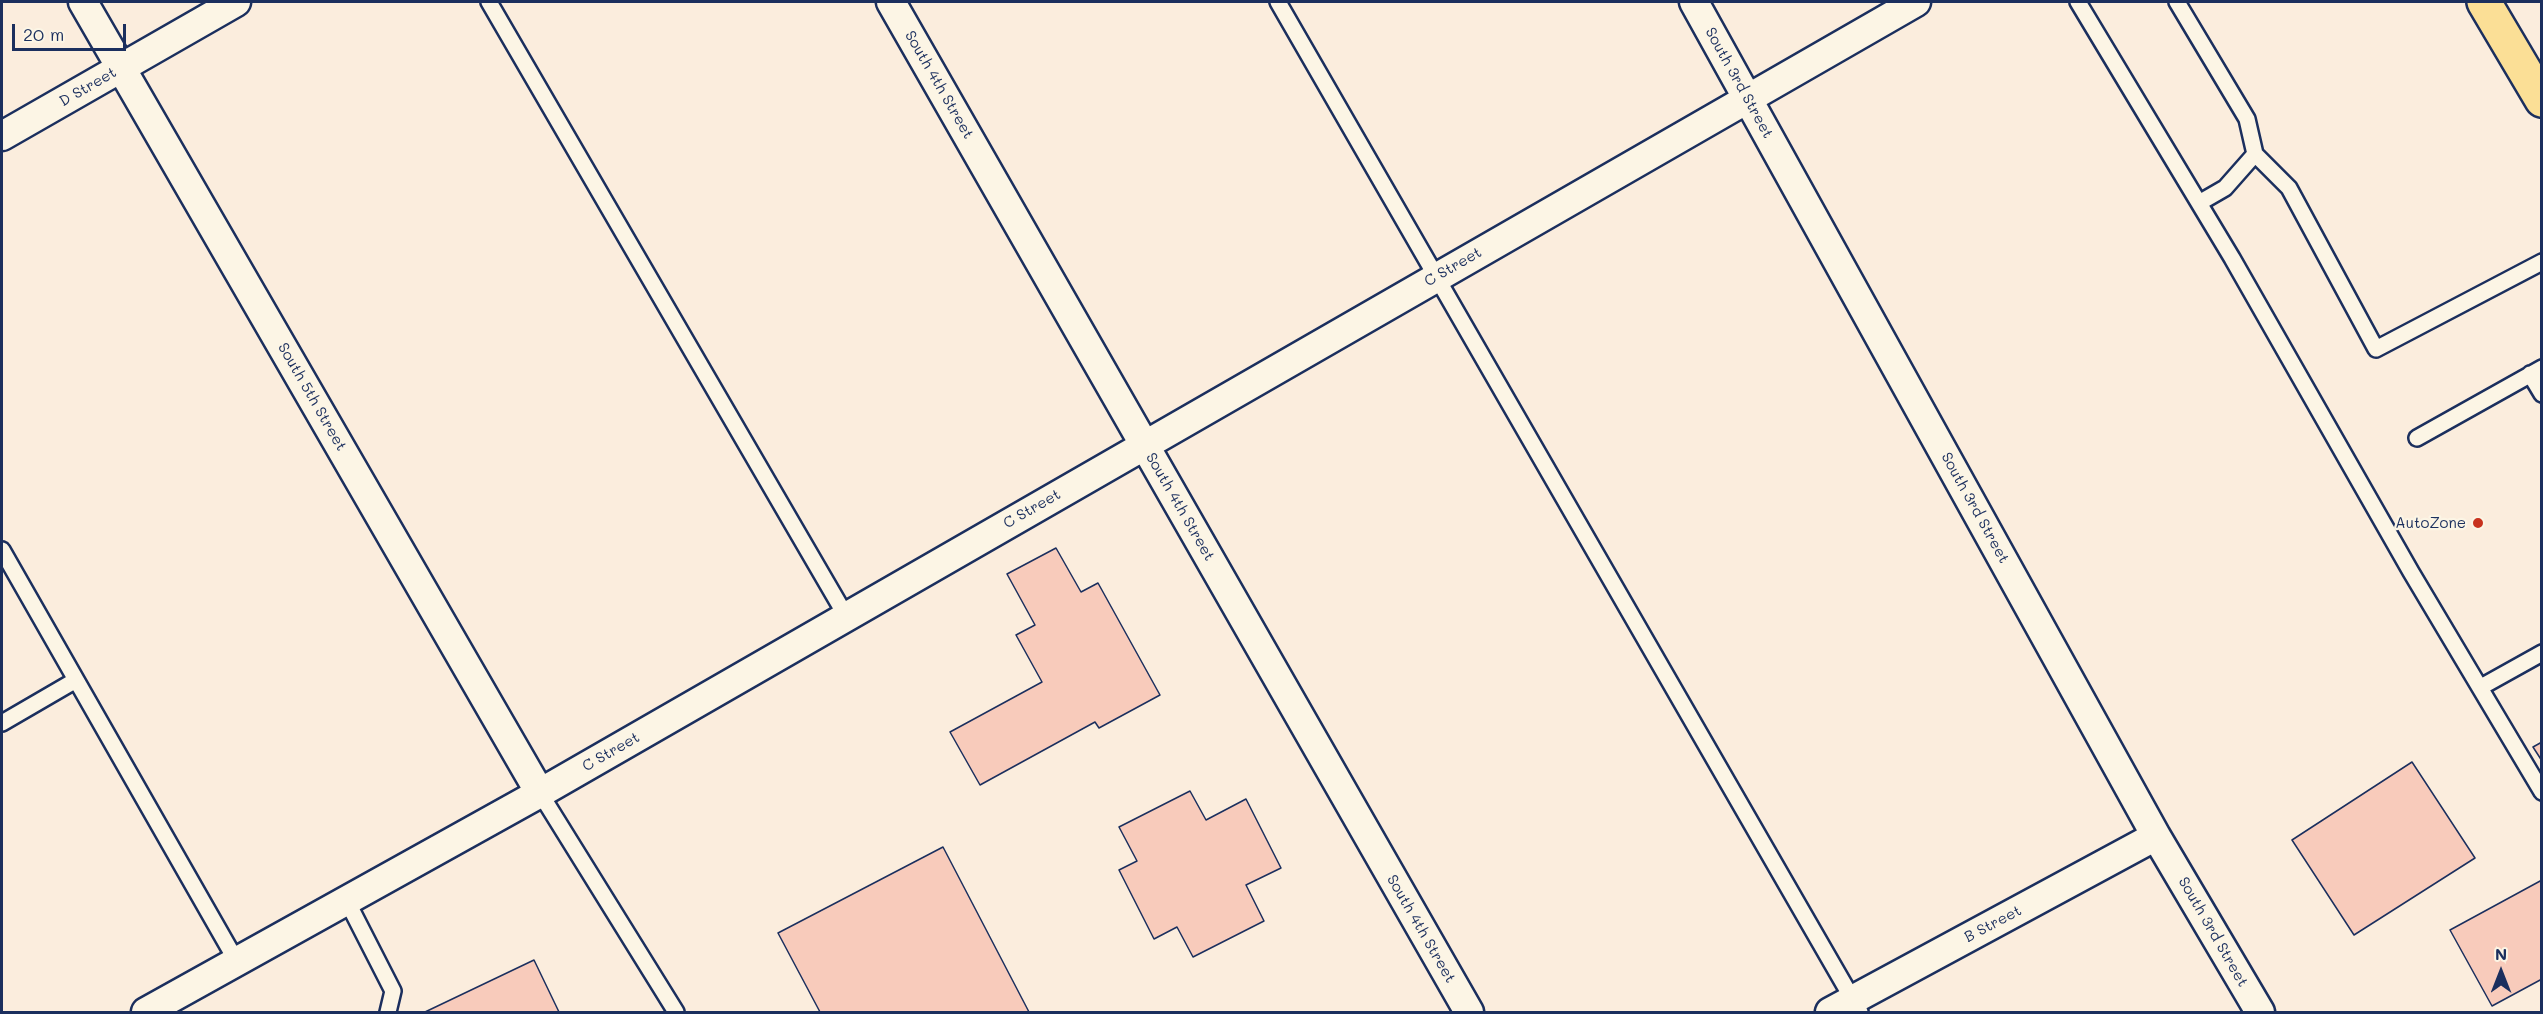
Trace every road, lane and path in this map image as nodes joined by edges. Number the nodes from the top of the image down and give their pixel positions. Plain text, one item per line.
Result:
1 (83, 2) edge
2 (236, 2) edge
3 (489, 2) edge
4 (891, 2) edge
5 (1278, 2) edge
6 (1694, 2) edge
7 (1916, 2) edge
8 (2078, 2) edge
9 (2177, 2) edge
10 (2484, 2) edge
11 (122, 68) junction
12 (1748, 97) junction
13 (2541, 100) edge
14 (2, 136) edge
15 (2255, 154) junction
16 (2199, 203) junction
17 (2541, 262) edge
18 (1437, 276) junction
19 (2536, 371) edge
20 (2541, 394) edge
21 (2417, 438) dead end
22 (1145, 444) junction
23 (2, 550) edge
24 (846, 616) junction
25 (2541, 653) edge
26 (76, 680) junction
27 (2481, 687) junction
28 (2, 723) edge
29 (2541, 792) edge
30 (540, 793) junction
31 (2156, 836) junction
32 (347, 901) junction
33 (237, 962) junction
34 (1848, 1008) edge
35 (146, 1012) edge
36 (388, 1012) edge
37 (676, 1012) edge
38 (1469, 1012) edge
39 (2260, 1012) edge

1 - 11 street, South 5th Street
2 - 11 street, D Street
3 - 24 lane
4 - 22 street, South 4th Street
5 - 18 lane
6 - 12 street, South 3rd Street
7 - 12 street, C Street
8 - 16 lane
9 - 15 lane
10 - 13 main road
11 - 14 street, D Street
11 - 30 street, South 5th Street
12 - 18 street, C Street
12 - 31 street, South 3rd Street
15 - 16 lane
15 - 17 lane
16 - 27 lane
18 - 22 street, C Street
18 - 34 lane
19 - 20 lane
19 - 21 lane
22 - 24 street, C Street
22 - 38 street, South 4th Street
23 - 26 lane
24 - 30 street, C Street
25 - 27 lane
26 - 28 lane
26 - 33 lane
27 - 29 lane
30 - 32 street, C Street
30 - 37 lane
31 - 34 street, B Street
31 - 39 street, South 3rd Street
32 - 33 street, C Street
32 - 36 lane
33 - 35 street, C Street

